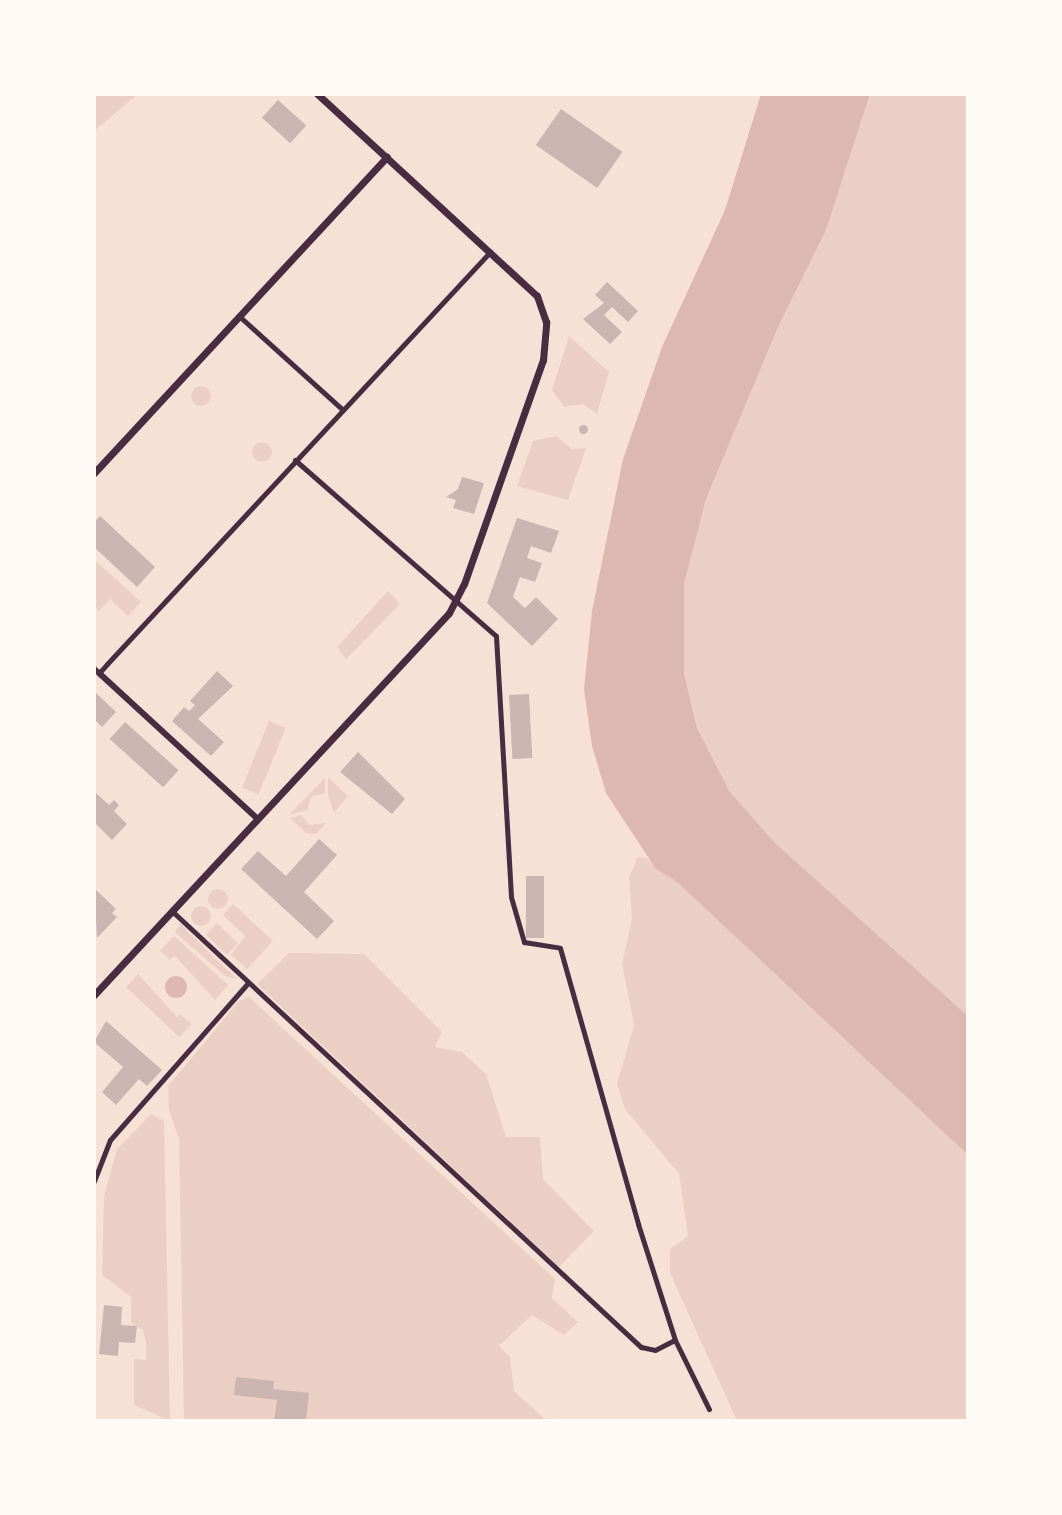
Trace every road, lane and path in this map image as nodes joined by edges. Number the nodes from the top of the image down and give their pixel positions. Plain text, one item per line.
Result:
1 (317, 94) edge
2 (387, 157) junction
3 (491, 252) junction
4 (239, 316) junction
5 (343, 410) junction
6 (295, 460) junction
7 (94, 473) edge
8 (455, 603) junction
9 (96, 670) edge
10 (258, 819) junction
11 (173, 912) junction
12 (248, 983) junction
13 (95, 993) edge
14 (94, 1181) edge
15 (675, 1340) junction
16 (709, 1409) dead end

1 - 2 main road
2 - 3 main road
2 - 4 main road
3 - 5 street
3 - 8 main road
4 - 5 street
4 - 7 main road
5 - 6 street
6 - 8 street
6 - 9 street
8 - 10 main road
8 - 15 street
9 - 10 street
10 - 11 main road
11 - 12 street
11 - 13 main road
12 - 14 street
12 - 15 street
15 - 16 street

